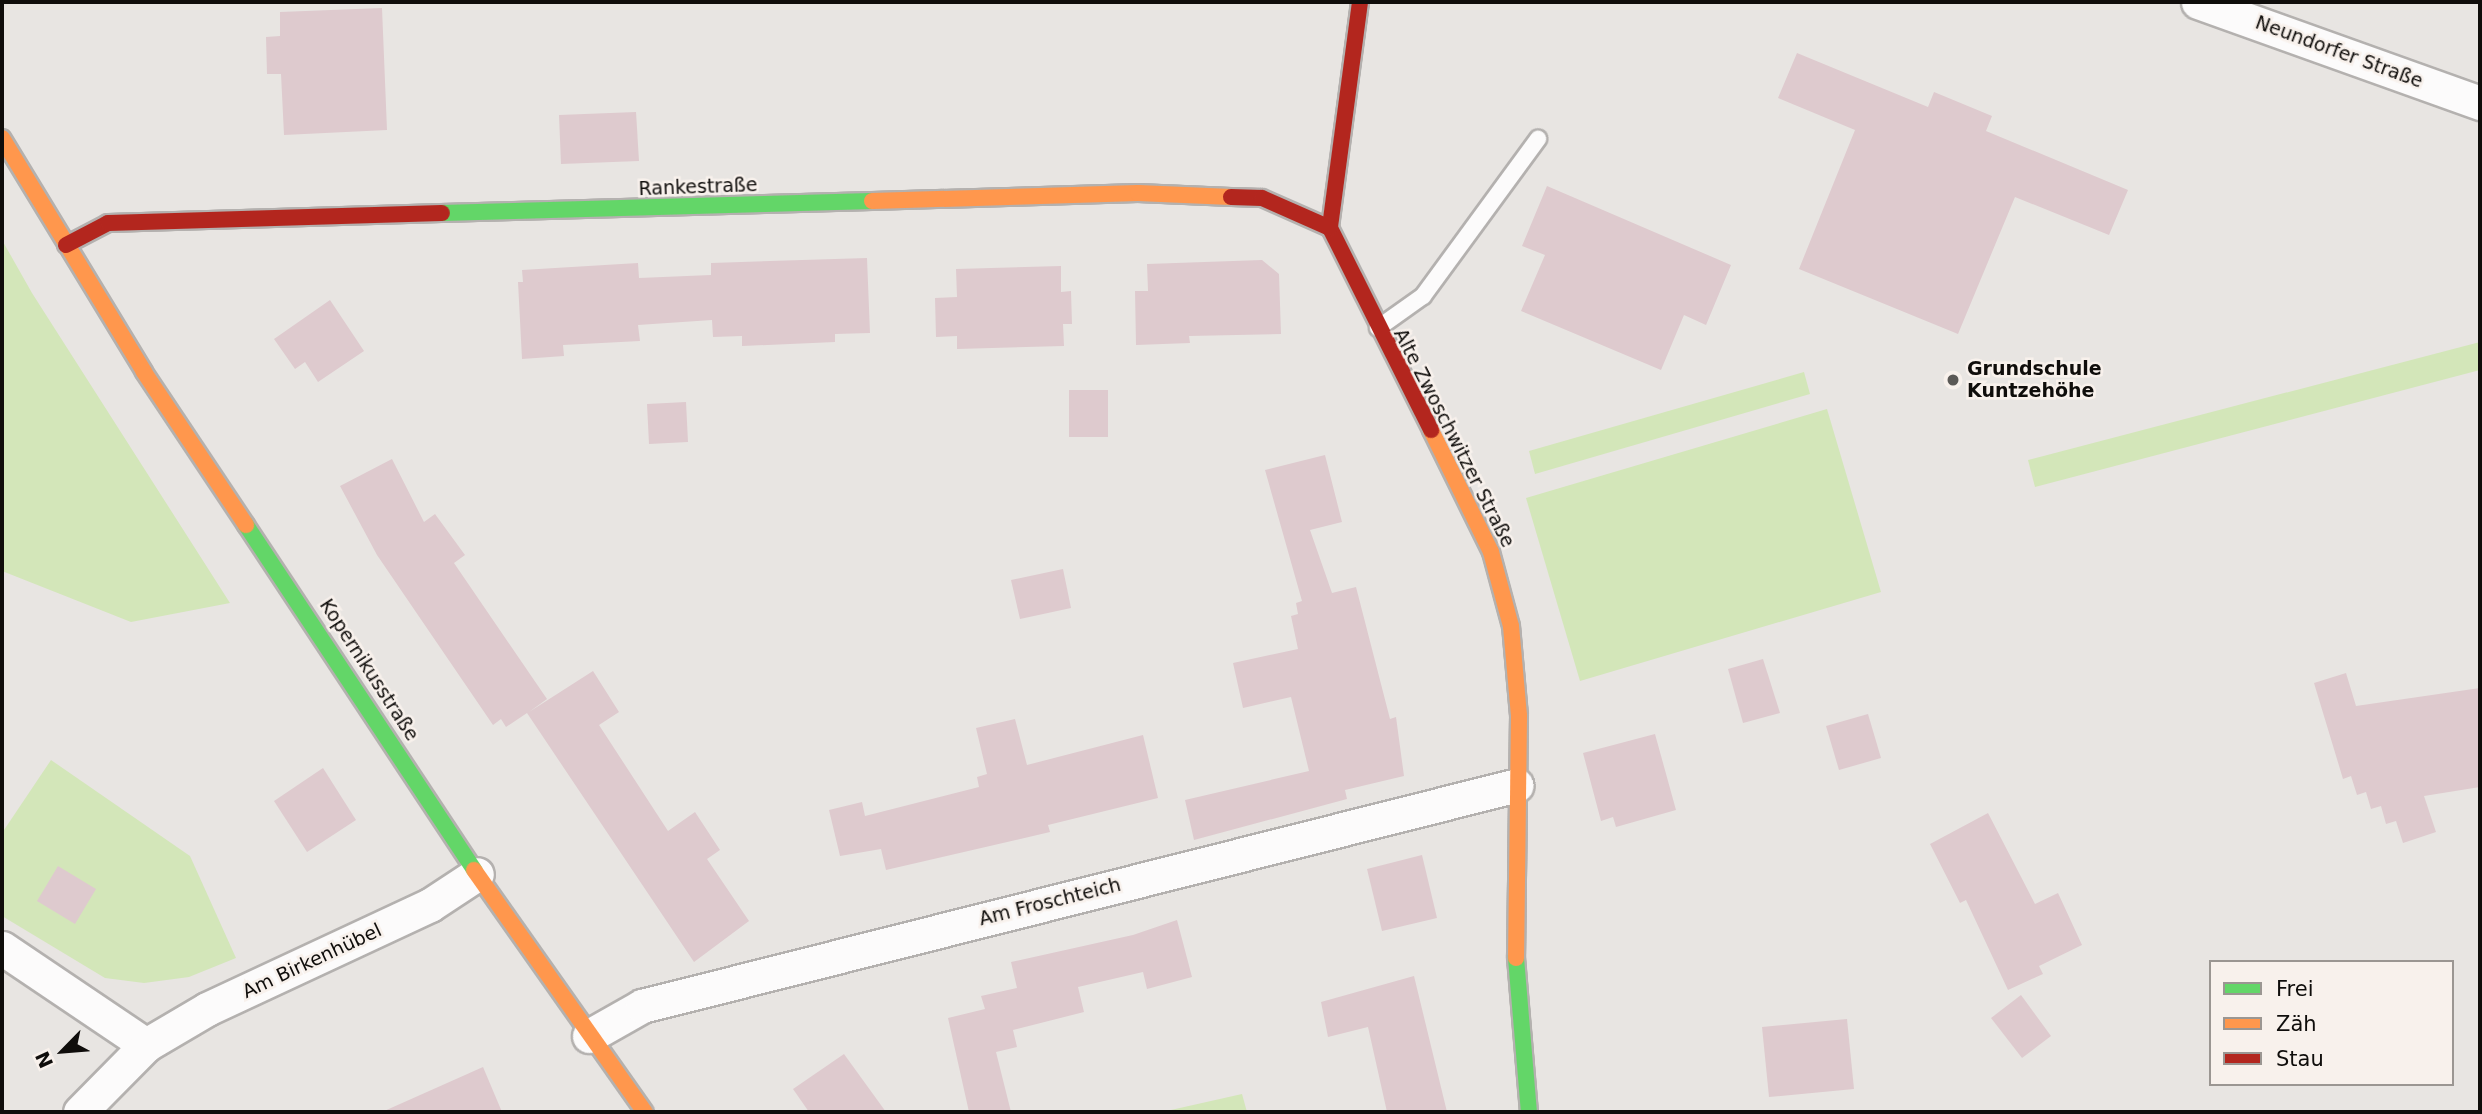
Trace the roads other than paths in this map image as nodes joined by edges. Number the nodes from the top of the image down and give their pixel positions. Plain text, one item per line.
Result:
1 (1360, 2) edge
2 (2198, 2) edge
3 (2480, 103) edge
4 (2, 138) edge
5 (1538, 139) dead end
6 (1331, 228) junction
7 (65, 245) junction
8 (1376, 330) junction
9 (1517, 785) junction
10 (477, 874) junction
11 (2, 948) edge
12 (589, 1036) junction
13 (145, 1045) junction
14 (80, 1112) edge
15 (645, 1112) edge
16 (1529, 1112) edge

1 - 6 street
2 - 3 street, Neundorfer Straße
4 - 7 street, Kopernikusstraße
5 - 8 lane
6 - 7 street, Rankestraße
6 - 8 street, Alte Zwoschwitzer Straße
7 - 10 street, Kopernikusstraße
8 - 9 street, Alte Zwoschwitzer Straße
9 - 12 street, Am Froschteich
9 - 16 street, Alte Zwoschwitzer Straße
10 - 12 street, Kopernikusstraße
10 - 13 street, Am Birkenhübel
11 - 13 street
12 - 15 street, Kopernikusstraße
13 - 14 street, Am Birkenhübel

